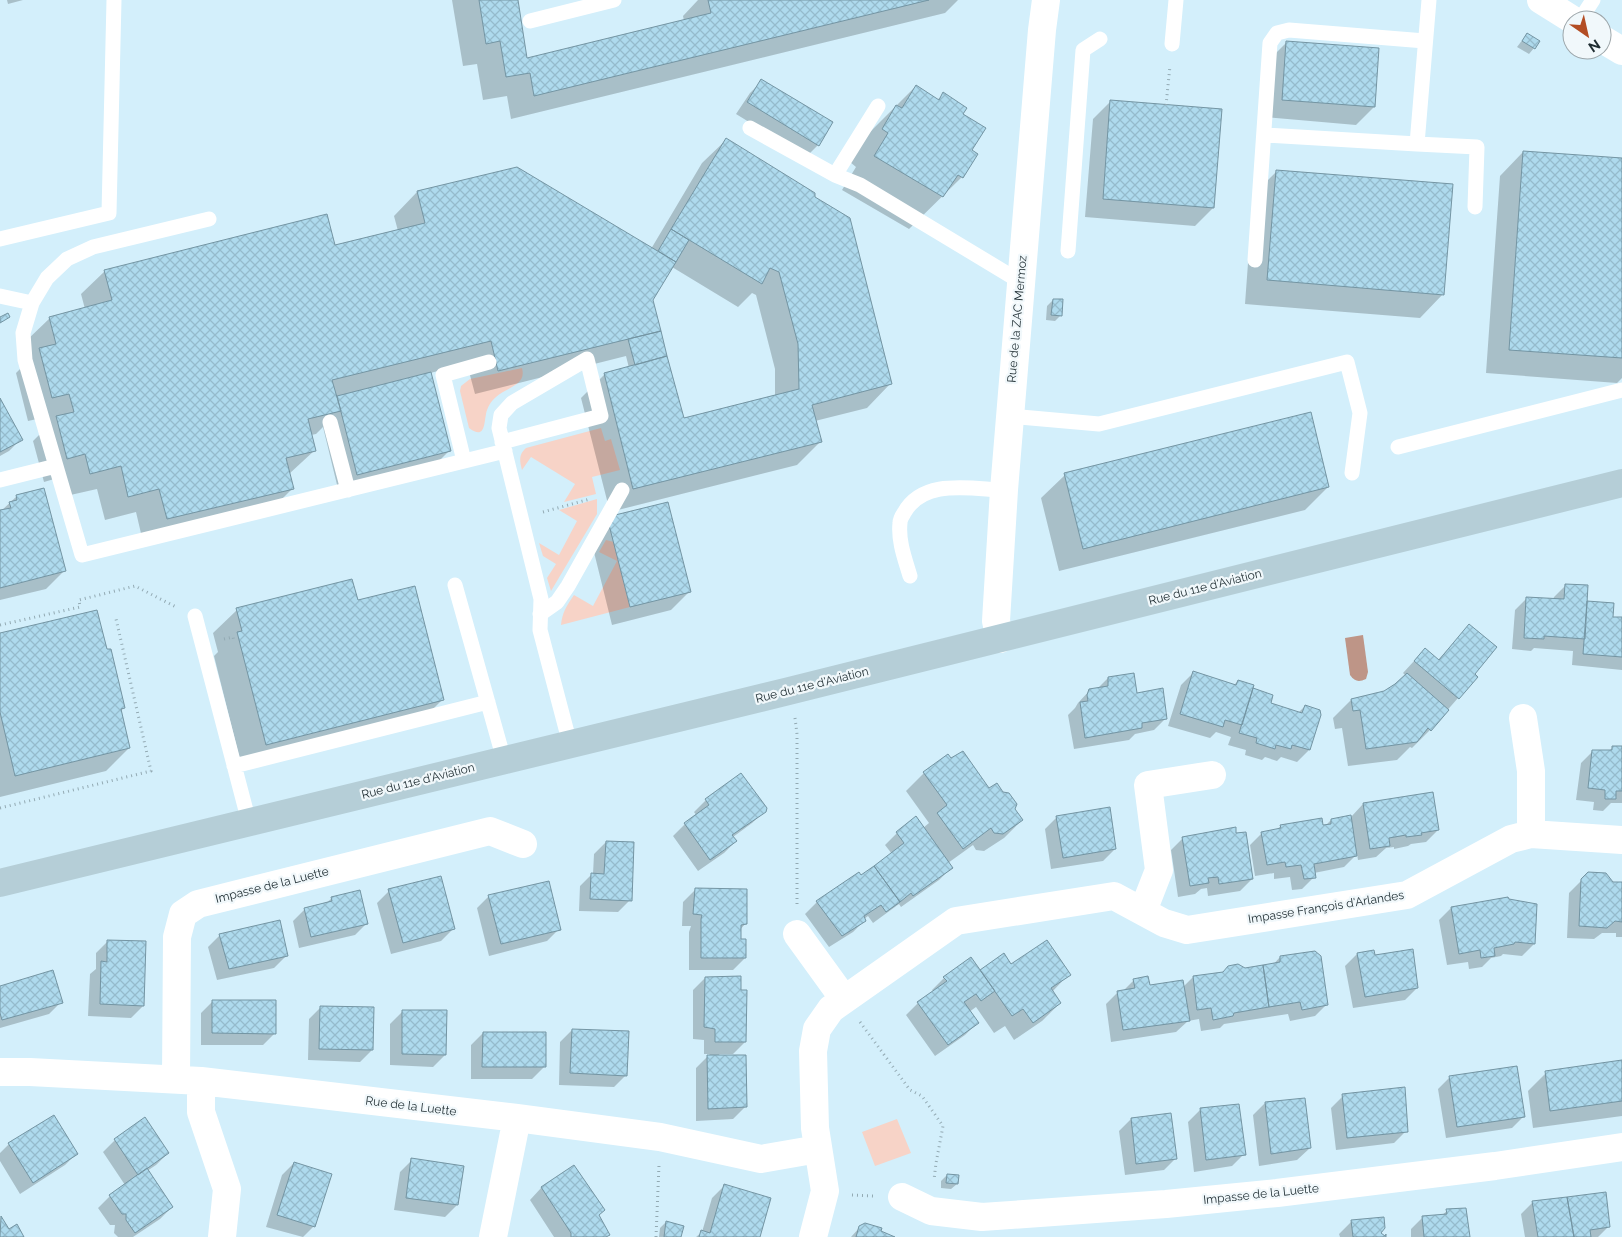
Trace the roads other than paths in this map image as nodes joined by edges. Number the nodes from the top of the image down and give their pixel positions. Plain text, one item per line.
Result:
1 (114, 0) edge
2 (614, 0) edge
3 (1046, 0) edge
4 (1176, 0) edge
5 (1428, 0) edge
6 (1542, 0) edge
7 (1562, 13) edge
8 (530, 21) dead end
9 (1100, 39) dead end
10 (1425, 41) junction
11 (1172, 44) road end
12 (878, 106) dead end
13 (750, 128) dead end
14 (1264, 135) junction
15 (1417, 144) junction
16 (835, 175) junction
17 (1476, 207) dead end
18 (209, 219) dead end
19 (0, 240) edge
20 (1068, 251) dead end
21 (1255, 260) dead end
22 (1020, 282) junction
23 (0, 296) edge
24 (32, 303) junction
25 (490, 362) dead end
26 (1622, 390) edge
27 (1010, 416) junction
28 (330, 422) dead end
29 (503, 446) junction
30 (1398, 447) dead end
31 (464, 461) junction
32 (56, 466) junction
33 (1352, 474) dead end
34 (0, 480) edge
35 (1622, 483) edge
36 (348, 490) junction
37 (622, 490) road end
38 (1004, 490) junction
39 (910, 576) dead end
40 (455, 585) dead end
41 (540, 614) junction
42 (195, 616) road end
43 (1000, 639) junction
44 (488, 702) junction
45 (1523, 718) dead end
46 (570, 744) junction
47 (504, 760) junction
48 (234, 766) junction
49 (1212, 775) dead end
50 (249, 822) junction
51 (1531, 834) junction
52 (1622, 840) edge
53 (523, 844) dead end
54 (0, 883) edge
55 (1142, 911) junction
56 (797, 934) road end
57 (844, 999) junction
58 (0, 1072) edge
59 (189, 1080) junction
60 (517, 1118) junction
61 (1622, 1147) edge
62 (818, 1149) junction
63 (902, 1196) road end
64 (222, 1237) edge
65 (493, 1237) edge
66 (813, 1237) edge

1 - 19 lane
2 - 8 lane
3 - 22 street, Rue de la ZAC Mermoz
4 - 11 lane
5 - 10 lane
6 - 7 street
9 - 20 lane
10 - 14 lane
10 - 15 lane
12 - 16 lane
13 - 16 lane
14 - 15 lane
14 - 21 lane
15 - 17 lane
16 - 22 lane
18 - 24 lane
22 - 27 street, Rue de la ZAC Mermoz
23 - 24 lane
24 - 32 lane
25 - 31 lane
26 - 30 lane
27 - 33 lane
27 - 38 street, Rue de la ZAC Mermoz
28 - 36 lane
29 - 29 lane
29 - 31 lane
29 - 41 lane
31 - 36 lane
32 - 34 lane
32 - 36 lane
35 - 43 street, Rue du 11e d'Aviation
37 - 41 lane
38 - 39 lane
38 - 43 street, Rue de la ZAC Mermoz
40 - 44 lane
41 - 46 lane
42 - 48 lane
43 - 46 street, Rue du 11e d'Aviation
44 - 47 lane
44 - 48 lane
45 - 51 street
46 - 47 street, Rue du 11e d'Aviation
47 - 50 street, Rue du 11e d'Aviation
48 - 50 lane
49 - 55 street
50 - 54 street, Rue du 11e d'Aviation
51 - 52 street, Impasse François d'Arlandes
51 - 55 street, Impasse François d'Arlandes
53 - 59 street, Impasse de la Luette
55 - 57 street, Impasse François d'Arlandes
56 - 57 street
57 - 62 street, Impasse François d'Arlandes
58 - 59 street, Rue de la Luette
59 - 60 street, Rue de la Luette
59 - 64 street, Impasse de la Luette
60 - 62 street, Rue de la Luette
60 - 65 street
61 - 63 street, Impasse de la Luette
62 - 66 street, Impasse François d'Arlandes

